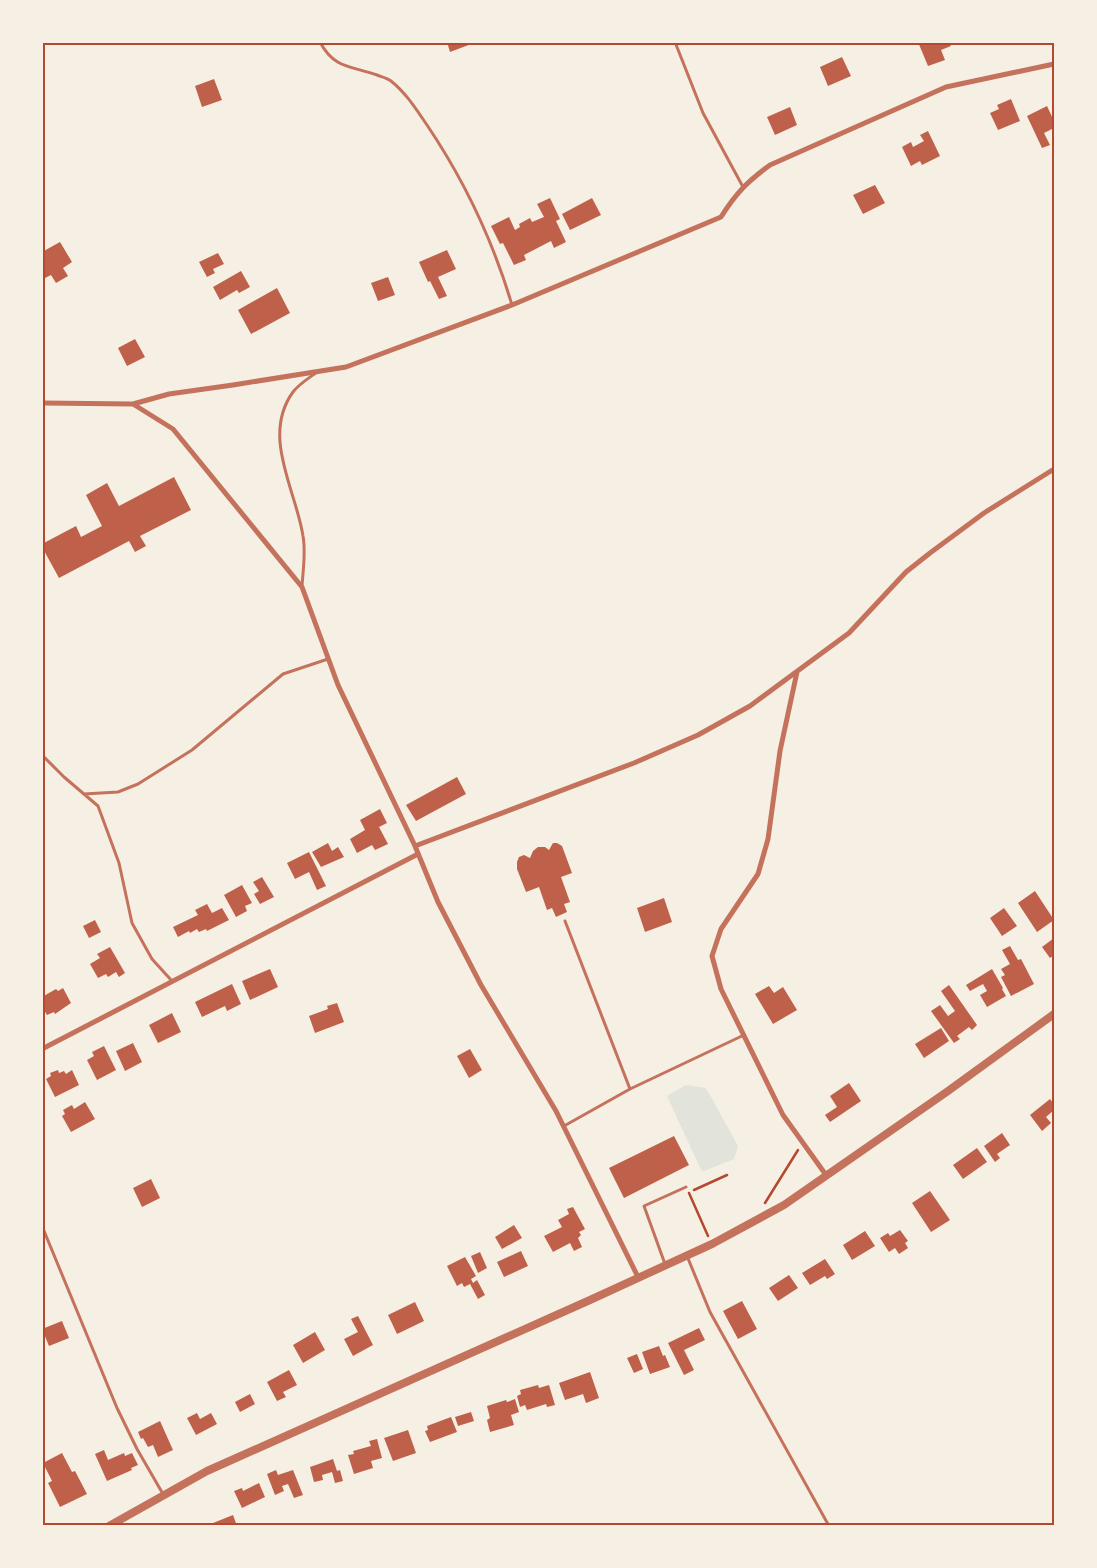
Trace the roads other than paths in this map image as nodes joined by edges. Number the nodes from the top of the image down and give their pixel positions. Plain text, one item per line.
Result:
1 (320, 42) edge
2 (675, 42) edge
3 (1054, 64) edge
4 (743, 187) junction
5 (512, 304) junction
6 (318, 372) junction
7 (42, 403) edge
8 (132, 404) junction
9 (1054, 469) edge
10 (302, 587) junction
11 (329, 659) junction
12 (797, 671) junction
13 (42, 755) edge
14 (84, 794) junction
15 (415, 846) junction
16 (418, 854) junction
17 (565, 922) dead end
18 (172, 982) junction
19 (1054, 1014) edge
20 (744, 1035) junction
21 (42, 1048) edge
22 (630, 1090) junction
23 (564, 1126) junction
24 (826, 1175) junction
25 (686, 1188) road end
26 (42, 1226) edge
27 (686, 1255) junction
28 (666, 1264) junction
29 (638, 1277) junction
30 (164, 1495) junction
31 (109, 1526) edge
32 (829, 1526) edge

1 - 5 lane
2 - 4 lane
3 - 4 street
4 - 5 street
5 - 6 street
6 - 8 street
6 - 10 lane
7 - 8 street
8 - 10 street
9 - 12 street
10 - 11 street
11 - 14 lane
11 - 15 street
12 - 15 street
12 - 20 street
13 - 14 lane
14 - 18 lane
15 - 16 street
16 - 18 street
16 - 23 street
17 - 22 lane
18 - 21 street
19 - 24 street
20 - 22 lane
20 - 24 street
22 - 23 lane
23 - 29 street
24 - 27 street
25 - 28 lane
26 - 30 lane
27 - 28 street
27 - 32 lane
28 - 29 street
29 - 30 street
30 - 31 street

